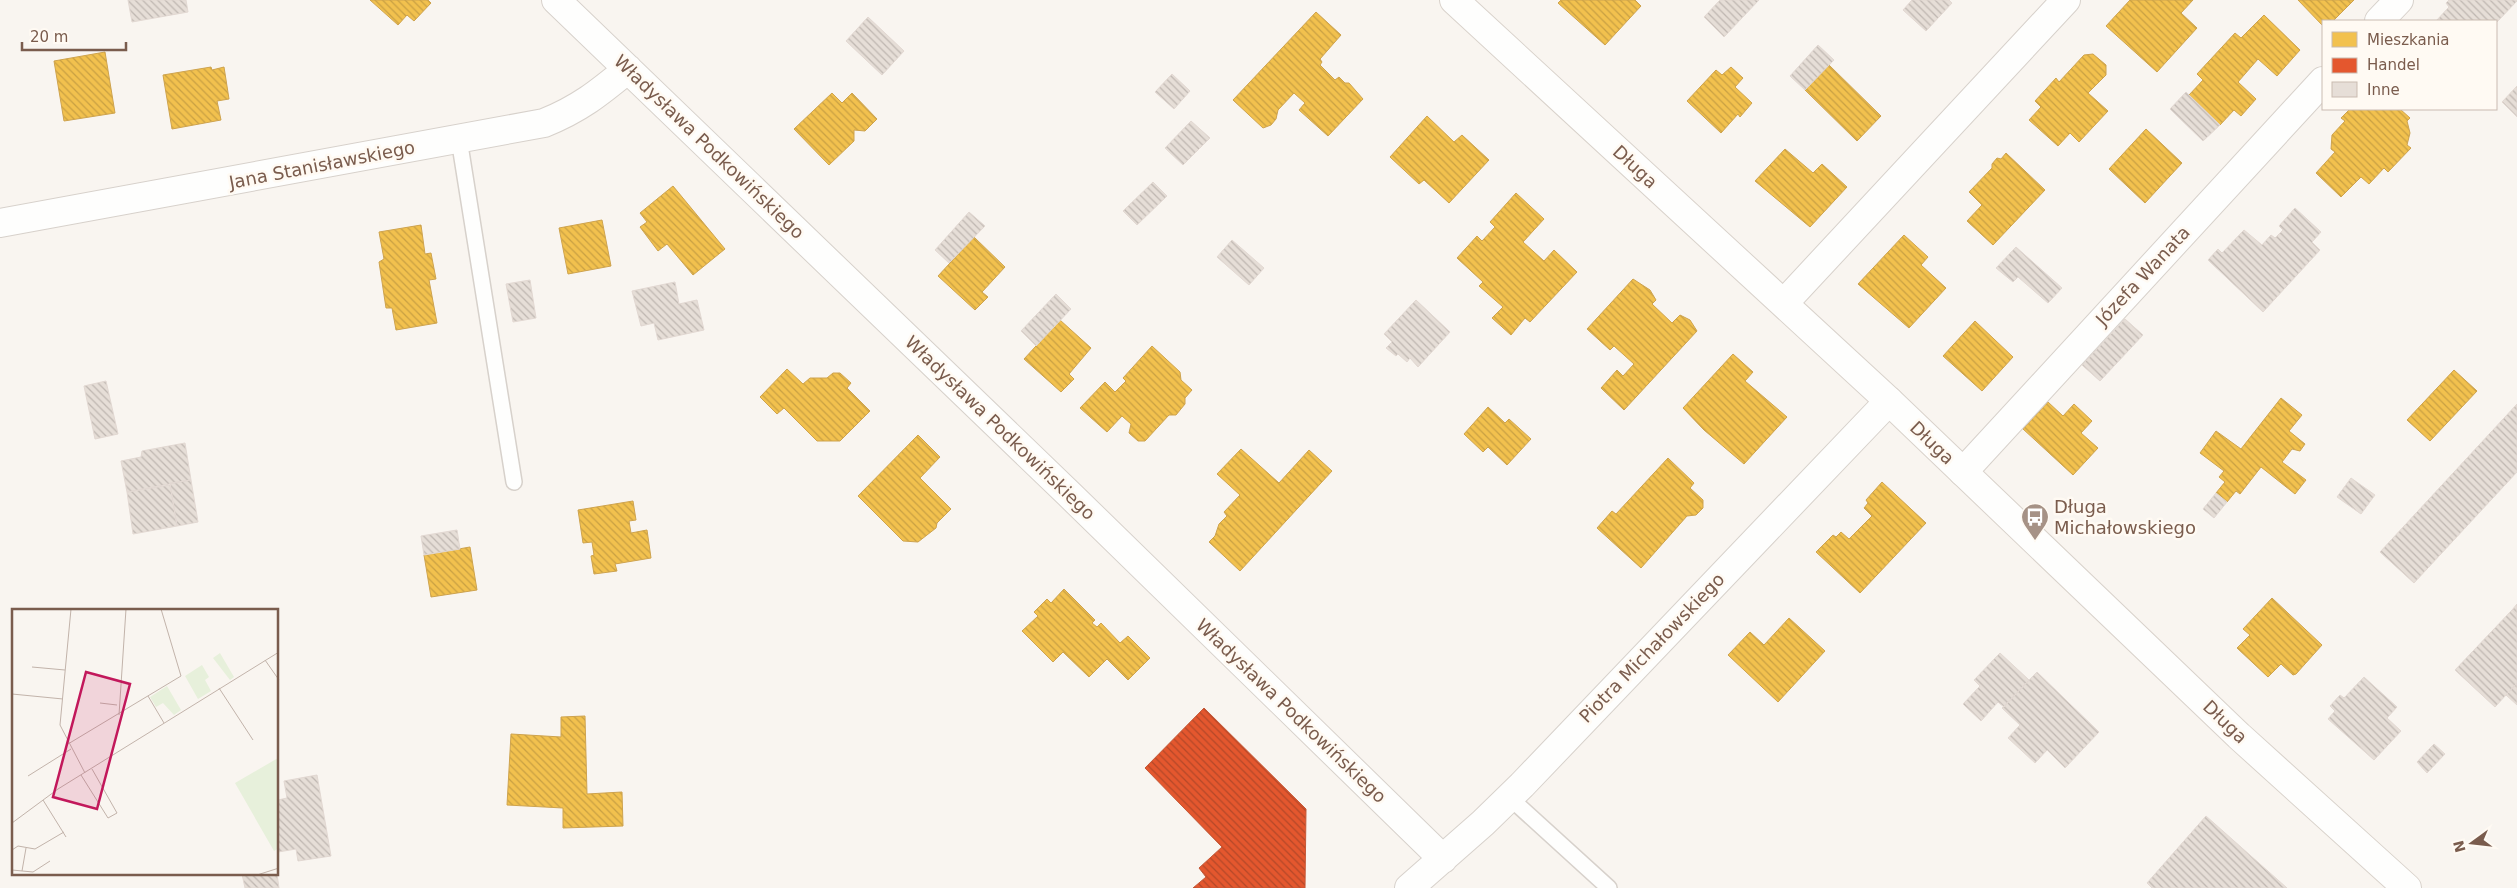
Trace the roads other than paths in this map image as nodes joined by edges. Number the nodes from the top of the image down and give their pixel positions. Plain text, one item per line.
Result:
1 (556, 0) edge
2 (1454, 0) edge
3 (2066, 0) edge
4 (2398, 0) edge
5 (2380, 20) edge
6 (628, 69) junction
7 (2322, 82) edge
8 (459, 139) junction
9 (0, 224) edge
10 (1784, 303) junction
11 (1889, 401) junction
12 (1962, 472) junction
13 (514, 482) dead end
14 (1509, 798) junction
15 (1443, 859) junction
16 (1409, 888) edge
17 (1609, 888) edge
18 (2407, 888) edge

1 - 6 street, Władysława Podkowińskiego
2 - 10 street, Długa
3 - 10 street
4 - 5 street
6 - 8 street, Jana Stanisławskiego
6 - 15 street, Władysława Podkowińskiego
7 - 12 street, Józefa Wanata
8 - 9 street, Jana Stanisławskiego
8 - 13 lane
10 - 11 street, Długa
11 - 12 street, Długa
11 - 14 street, Piotra Michałowskiego
12 - 18 street, Długa
14 - 15 street, Piotra Michałowskiego
14 - 17 lane
15 - 16 street, Piotra Michałowskiego

